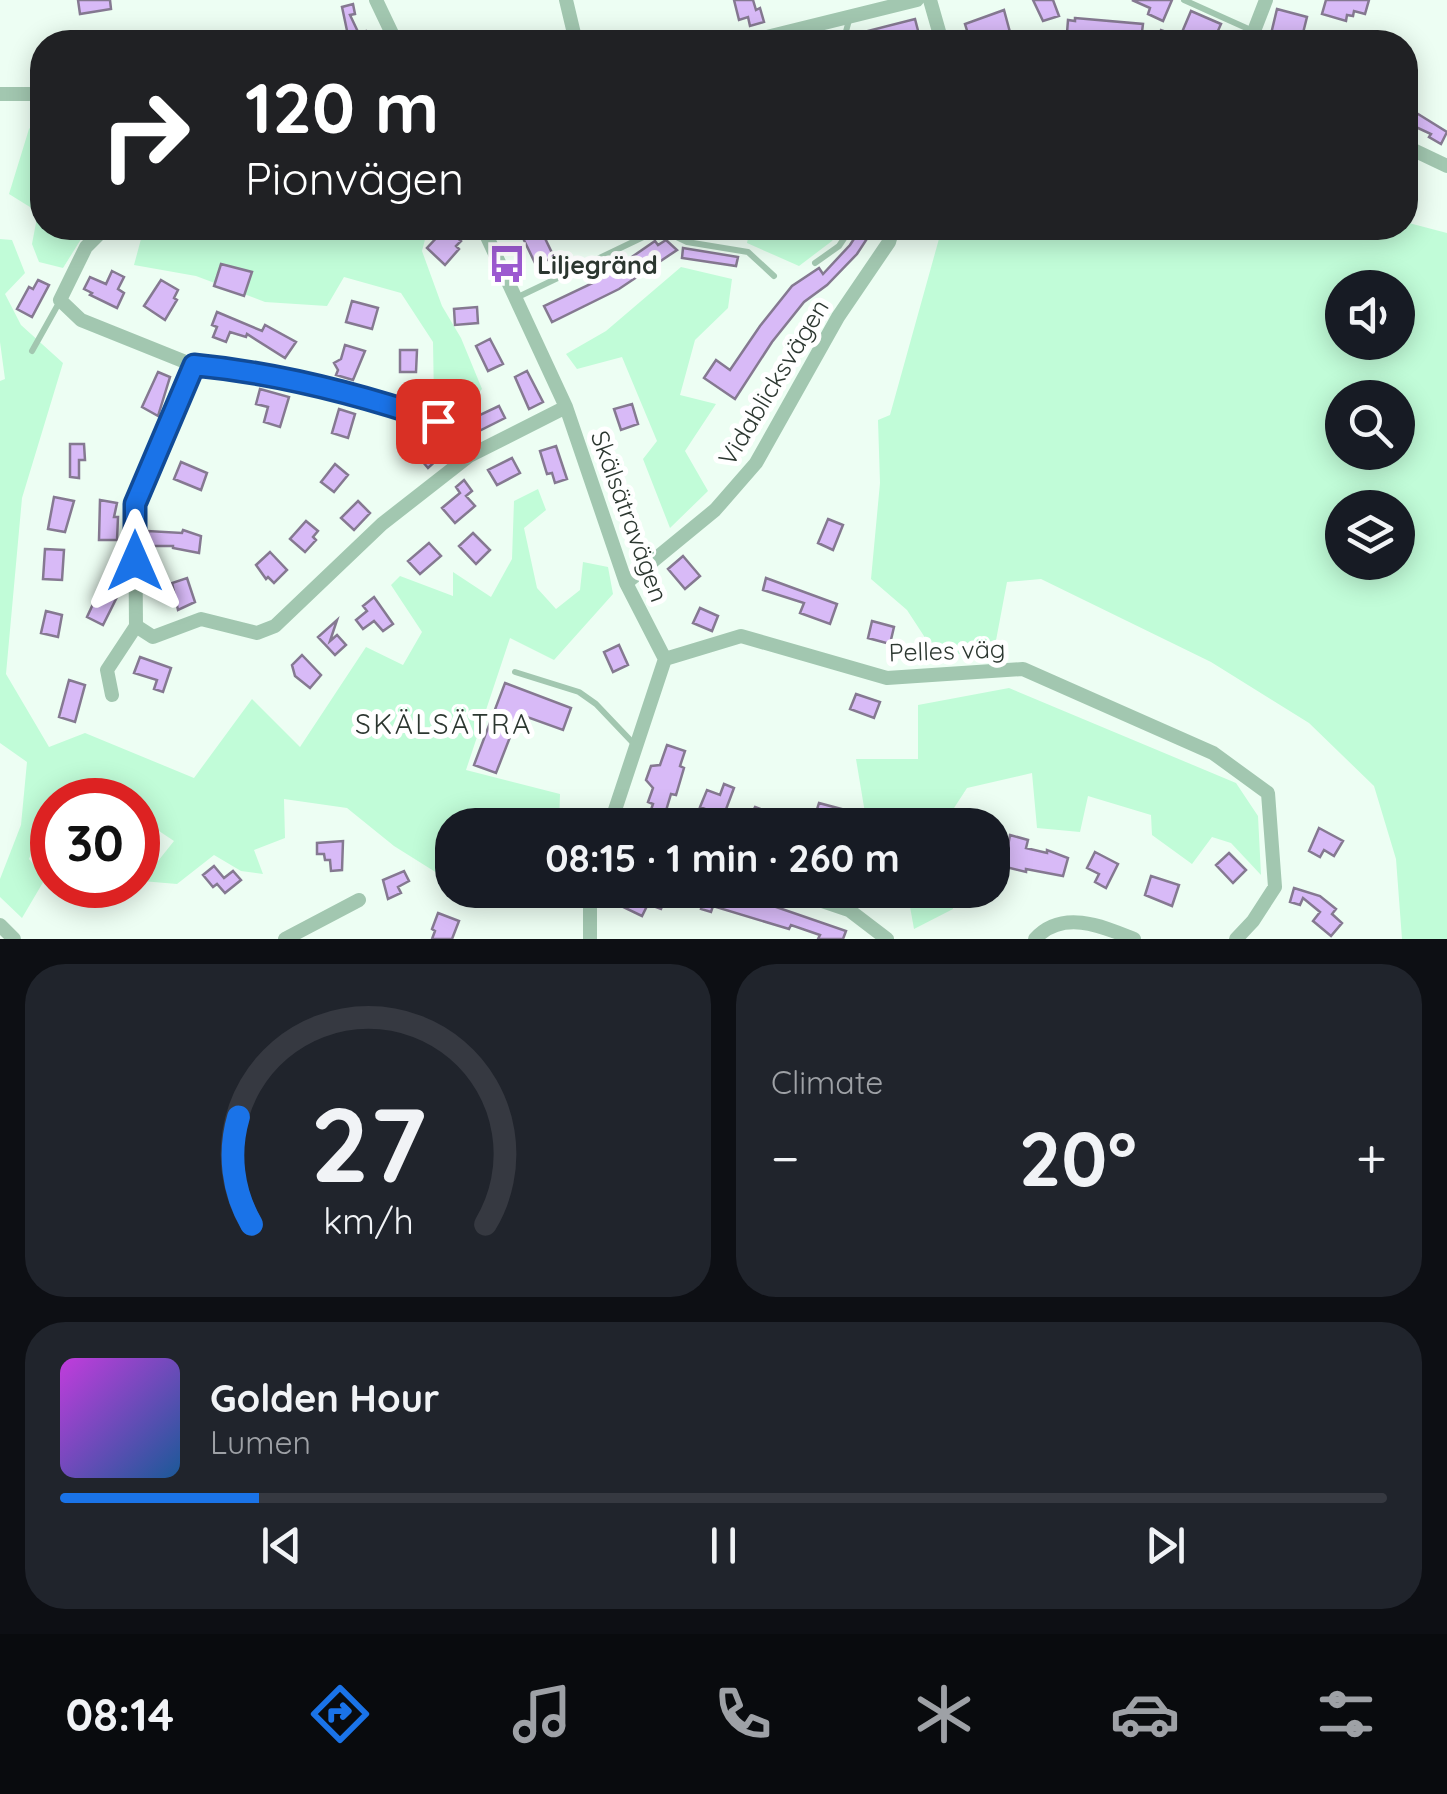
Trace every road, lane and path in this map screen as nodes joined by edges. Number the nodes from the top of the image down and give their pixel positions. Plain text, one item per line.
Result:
1 (376, 0) edge
2 (566, 0) edge
3 (916, 0) edge
4 (930, 0) edge
5 (1184, 0) edge
6 (1266, 0) edge
7 (871, 5) edge
8 (850, 16) junction
9 (390, 30) edge
10 (573, 30) edge
11 (795, 30) edge
12 (848, 30) edge
13 (939, 30) edge
14 (1241, 30) edge
15 (1256, 30) edge
16 (0, 94) edge
17 (30, 94) edge
18 (1418, 152) edge
19 (1447, 166) edge
20 (93, 240) edge
21 (489, 240) edge
22 (637, 240) edge
23 (683, 240) edge
24 (843, 240) edge
25 (890, 240) edge
26 (815, 263) dead end
27 (774, 276) dead end
28 (517, 297) junction
29 (60, 300) junction
30 (32, 351) dead end
31 (194, 365) junction
32 (566, 408) junction
33 (469, 456) junction
34 (626, 584) junction
35 (136, 626) junction
36 (665, 659) junction
37 (515, 672) dead end
38 (112, 695) dead end
39 (636, 746) junction
40 (616, 808) edge
41 (359, 900) dead end
42 (590, 908) edge
43 (844, 908) edge
44 (0, 924) edge
45 (14, 939) edge
46 (285, 939) edge
47 (590, 939) edge
48 (887, 939) edge
49 (1035, 939) edge
50 (1134, 939) edge
51 (1236, 939) edge

1 - 9 street
2 - 10 street
3 - 7 street
4 - 13 street
5 - 14 lane
6 - 15 street
7 - 8 street
8 - 11 street
8 - 12 lane
16 - 17 street
18 - 19 street
20 - 29 street
21 - 28 street, Skälsätravägen
22 - 28 lane
23 - 27 lane
24 - 26 lane
25 - 34 street, Vidablicksvägen
28 - 32 street, Skälsätravägen
29 - 30 lane
29 - 31 street
31 - 33 street
31 - 35 street
32 - 33 street
32 - 34 street, Skälsätravägen
33 - 35 street
34 - 36 street, Skälsätravägen
35 - 38 street
36 - 39 street
36 - 51 street, Pelles väg
37 - 39 lane
39 - 40 street
41 - 46 street
42 - 47 street
43 - 48 street
44 - 45 street
49 - 50 street

